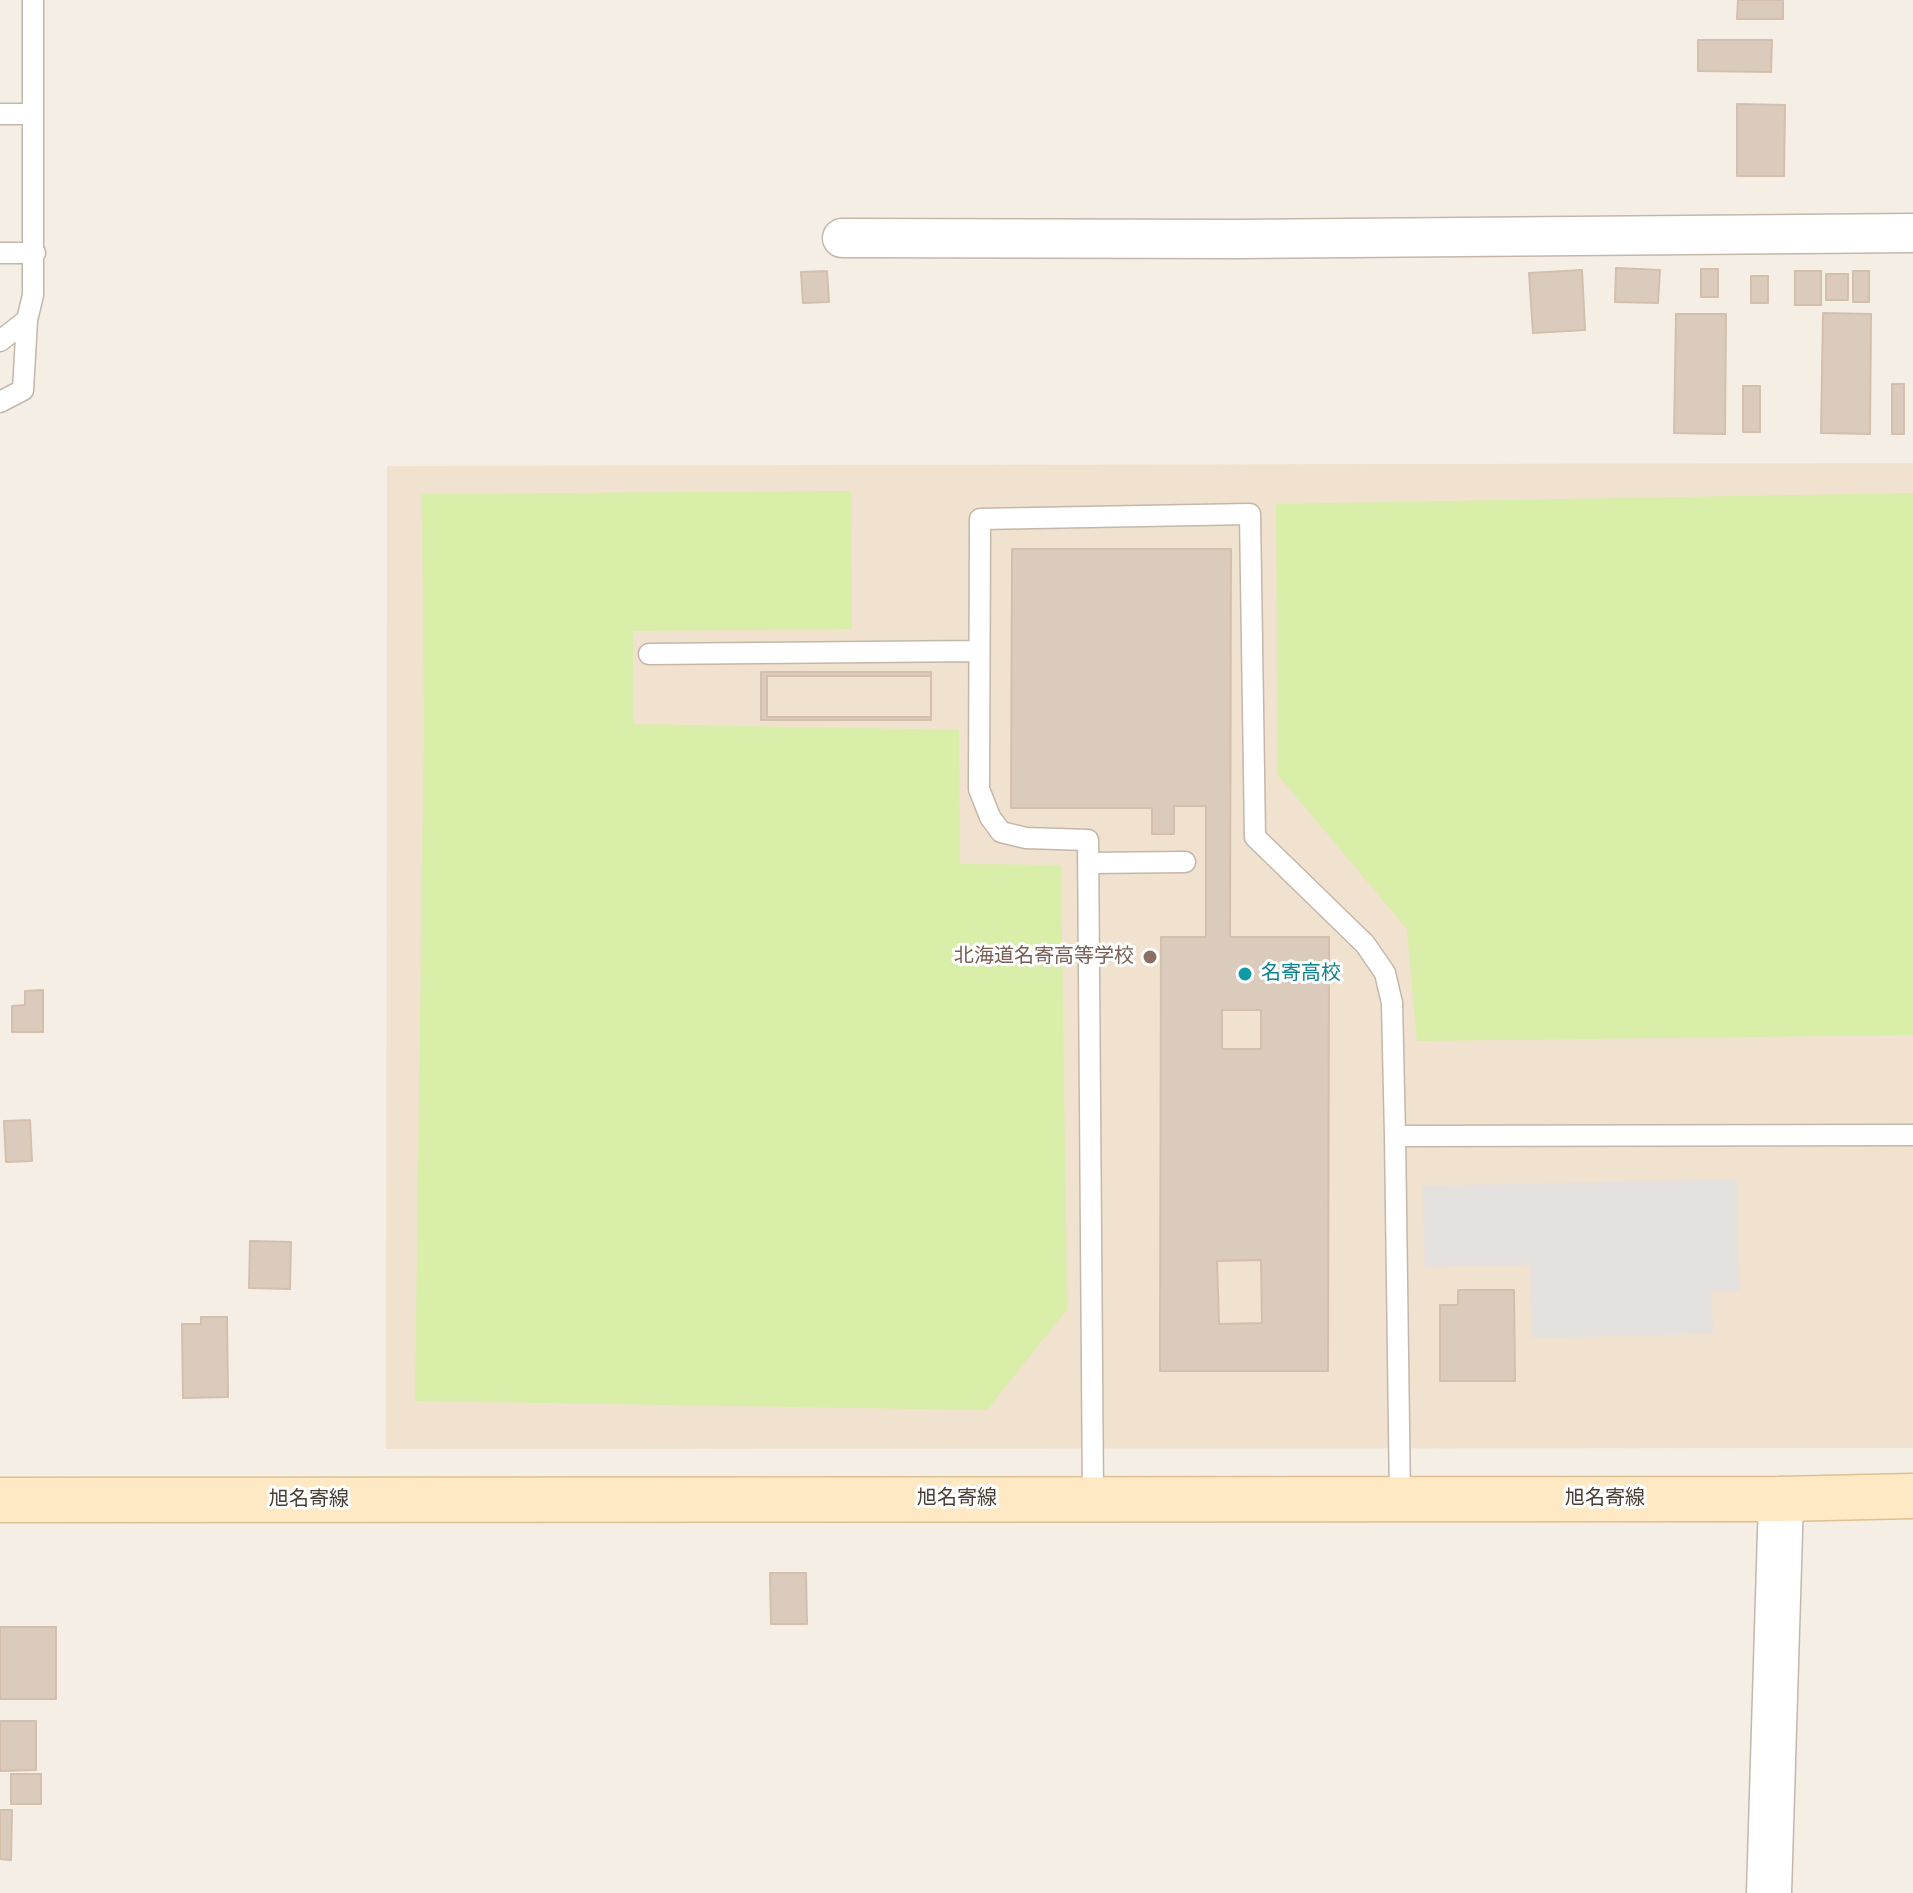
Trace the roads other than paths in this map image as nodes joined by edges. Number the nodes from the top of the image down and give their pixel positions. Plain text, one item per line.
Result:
1 (33, 0) edge
2 (0, 114) edge
3 (33, 114) junction
4 (1913, 233) edge
5 (842, 238) dead end
6 (0, 253) edge
7 (35, 253) junction
8 (27, 320) junction
9 (0, 341) edge
10 (0, 402) edge
11 (979, 651) junction
12 (649, 654) dead end
13 (1185, 862) dead end
14 (1088, 863) junction
15 (1913, 1135) edge
16 (1395, 1136) junction
17 (1913, 1496) edge
18 (1093, 1499) junction
19 (1400, 1499) junction
20 (1781, 1499) junction
21 (0, 1500) edge
22 (1769, 1893) edge

1 - 3 lane
2 - 3 lane
3 - 7 lane
4 - 5 street
6 - 7 lane
7 - 8 lane
8 - 9 lane
8 - 10 lane
11 - 12 lane
11 - 14 lane
11 - 16 lane
13 - 14 lane
14 - 18 lane
15 - 16 lane
16 - 19 lane
17 - 20 main road, 旭名寄線
18 - 19 main road, 旭名寄線
18 - 21 main road, 旭名寄線
19 - 20 main road, 旭名寄線
20 - 22 street

